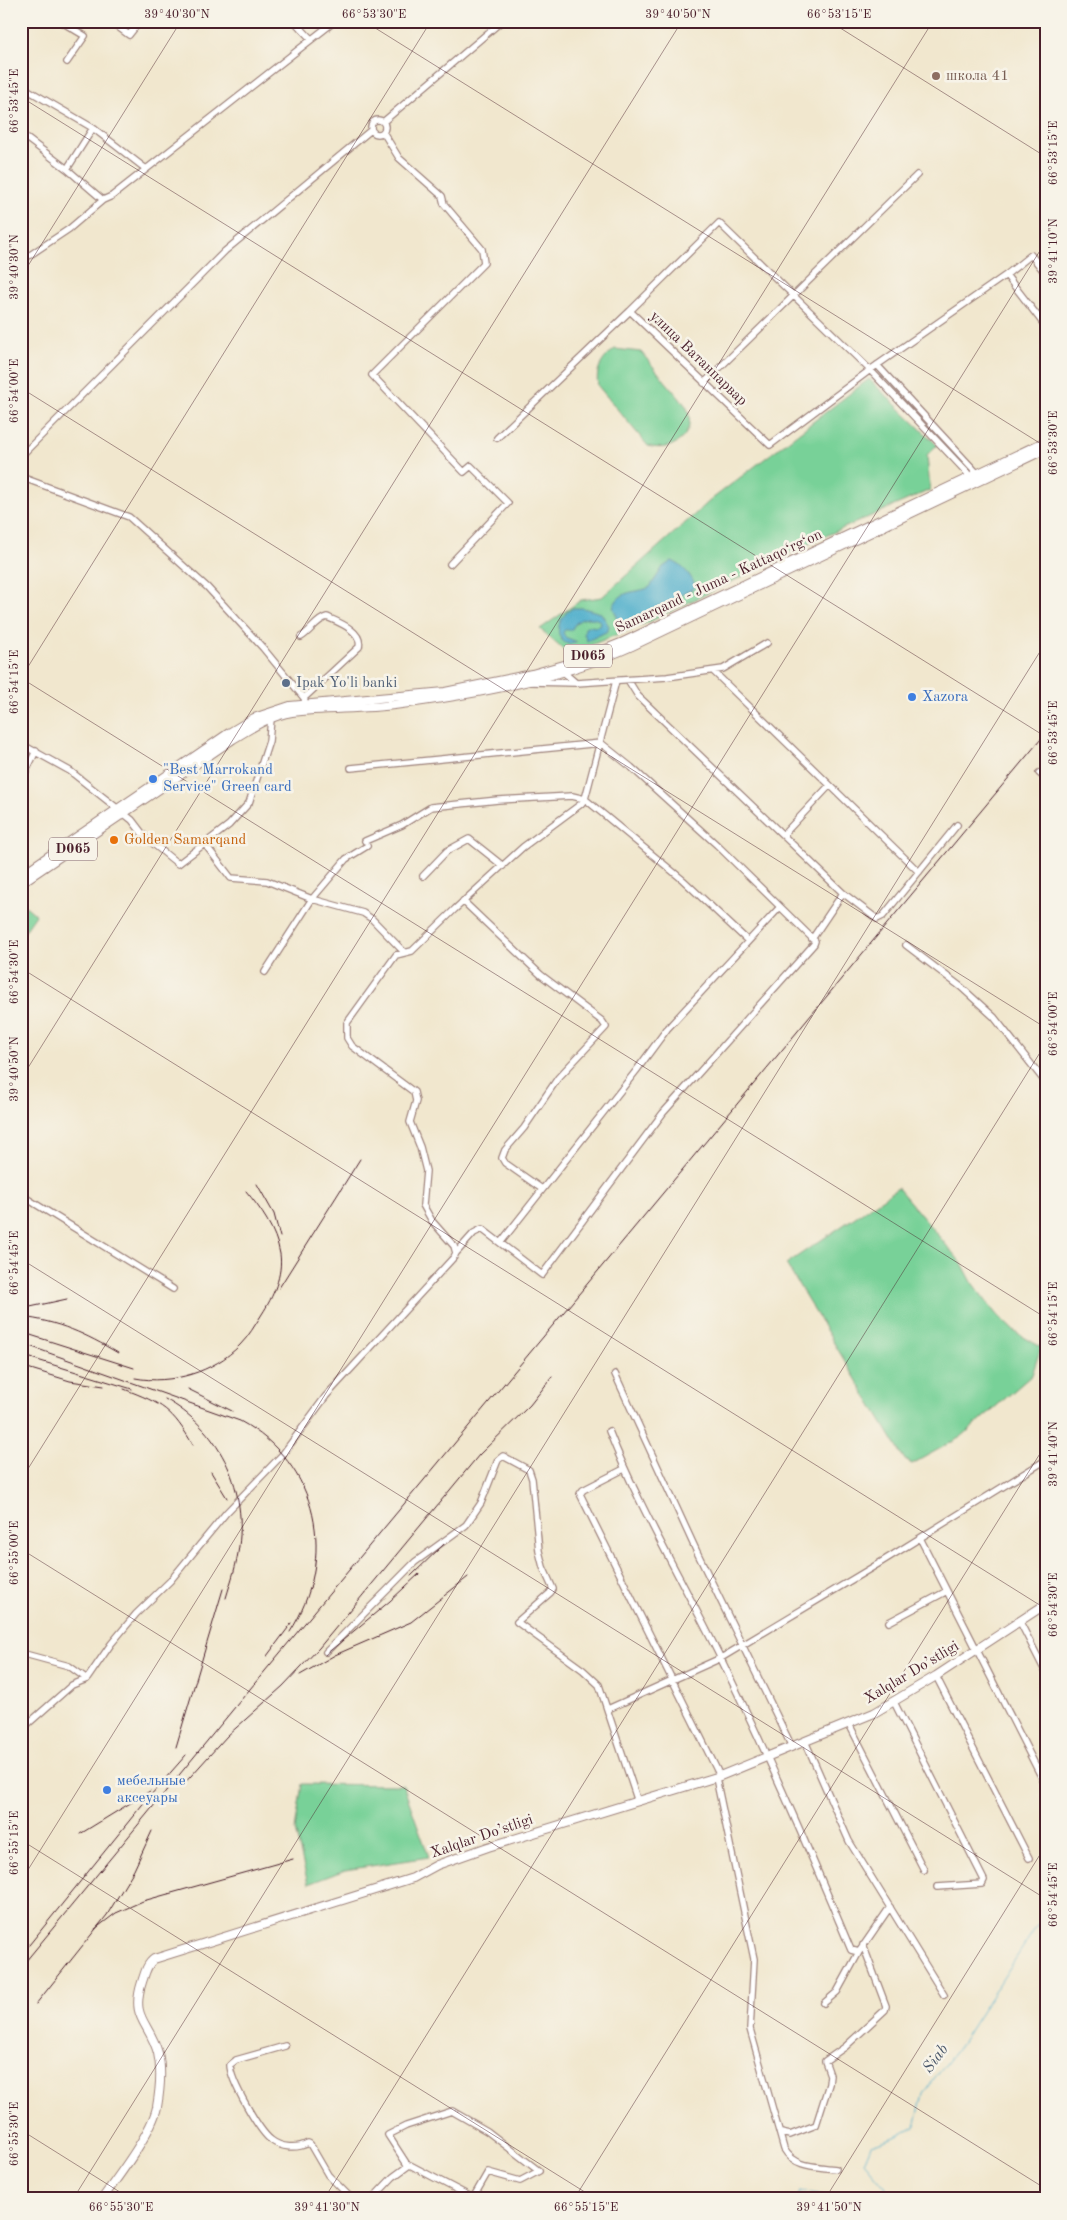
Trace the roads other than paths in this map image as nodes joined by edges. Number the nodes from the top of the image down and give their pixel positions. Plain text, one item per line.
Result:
1 (60, 21) edge
2 (110, 21) edge
3 (140, 21) edge
4 (294, 21) edge
5 (335, 21) edge
6 (502, 21) edge
7 (312, 39) junction
8 (67, 62) dead end
9 (21, 86) edge
10 (383, 122) junction
11 (93, 128) junction
12 (371, 130) junction
13 (383, 132) junction
14 (21, 134) edge
15 (67, 169) junction
16 (146, 169) junction
17 (918, 175) dead end
18 (102, 200) junction
19 (21, 262) edge
20 (1046, 274) edge
21 (1006, 275) junction
22 (795, 295) junction
23 (630, 311) junction
24 (1046, 327) edge
25 (877, 365) junction
26 (870, 370) junction
27 (704, 383) junction
28 (496, 438) dead end
29 (1046, 442) edge
30 (1046, 449) edge
31 (21, 456) edge
32 (975, 476) junction
33 (21, 477) edge
34 (450, 564) dead end
35 (301, 637) dead end
36 (768, 643) dead end
37 (560, 670) junction
38 (713, 671) junction
39 (628, 680) junction
40 (616, 681) junction
41 (528, 682) junction
42 (576, 683) junction
43 (306, 705) junction
44 (272, 719) junction
45 (601, 743) junction
46 (21, 744) edge
47 (36, 751) junction
48 (351, 768) dead end
49 (1039, 773) dead end
50 (1046, 779) edge
51 (21, 781) edge
52 (828, 786) junction
53 (585, 799) junction
54 (121, 811) junction
55 (957, 825) dead end
56 (783, 835) junction
57 (204, 843) junction
58 (503, 866) junction
59 (919, 872) junction
60 (21, 874) edge
61 (423, 876) dead end
62 (21, 883) edge
63 (843, 893) junction
64 (312, 899) junction
65 (463, 901) junction
66 (780, 908) junction
67 (812, 939) junction
68 (748, 941) junction
69 (906, 945) dead end
70 (404, 952) junction
71 (265, 972) dead end
72 (1046, 1082) edge
73 (542, 1189) junction
74 (21, 1195) edge
75 (501, 1242) junction
76 (456, 1253) junction
77 (173, 1289) dead end
78 (615, 1374) dead end
79 (610, 1432) dead end
80 (1046, 1460) edge
81 (624, 1469) junction
82 (920, 1538) junction
83 (947, 1591) junction
84 (1046, 1604) edge
85 (888, 1622) dead end
86 (1020, 1622) junction
87 (743, 1645) junction
88 (977, 1650) junction
89 (326, 1652) dead end
90 (21, 1653) edge
91 (721, 1658) junction
92 (1046, 1672) edge
93 (936, 1676) junction
94 (87, 1679) junction
95 (674, 1679) junction
96 (894, 1702) junction
97 (608, 1709) junction
98 (849, 1724) junction
99 (21, 1730) edge
100 (805, 1742) junction
101 (792, 1747) junction
102 (769, 1758) junction
103 (718, 1777) junction
104 (1046, 1786) edge
105 (638, 1802) junction
106 (1029, 1858) dead end
107 (924, 1870) dead end
108 (937, 1887) dead end
109 (890, 1907) junction
110 (863, 1945) junction
111 (858, 1952) junction
112 (944, 1996) dead end
113 (824, 2003) dead end
114 (285, 2046) dead end
115 (781, 2133) junction
116 (408, 2166) junction
117 (836, 2169) dead end
118 (21, 2195) edge
119 (24, 2199) edge
120 (102, 2199) edge
121 (352, 2199) edge
122 (372, 2199) edge

1 - 8 street
2 - 3 street
4 - 7 street
5 - 7 street
6 - 10 street
7 - 16 street
9 - 11 street
10 - 12 street
10 - 13 street
11 - 15 street
11 - 16 street
12 - 13 street
12 - 31 street
13 - 34 street
14 - 15 street
15 - 18 street
16 - 18 street
17 - 22 street
18 - 19 street
20 - 21 street, улица Ватанпарвар
21 - 24 street
21 - 25 street, улица Ватанпарвар
22 - 23 street, улица Ватанпарвар
22 - 26 street, улица Ватанпарвар
22 - 27 street
23 - 27 street, улица Ватанпарвар
23 - 28 street
25 - 26 street, улица Ватанпарвар
25 - 32 street
26 - 27 street, улица Ватанпарвар
26 - 32 street
29 - 32 main road, Samarqand - Juma - Kattaqo‘rg‘on / D065
30 - 37 main road, Samarqand - Juma - Kattaqo‘rg‘on / D065
32 - 37 main road, Samarqand - Juma - Kattaqo‘rg‘on / D065
33 - 43 street
35 - 43 street
36 - 38 street
37 - 41 main road, Samarqand - Juma - Kattaqo‘rg‘on / D065
37 - 42 street
37 - 43 main road, Samarqand - Juma - Kattaqo‘rg‘on / D065
38 - 39 street
38 - 52 street
39 - 40 street
39 - 56 street
40 - 42 street
40 - 45 street
41 - 42 street
41 - 43 main road, Samarqand - Juma - Kattaqo‘rg‘on / D065
43 - 44 main road, Samarqand - Juma - Kattaqo‘rg‘on / D065
43 - 54 main road, Samarqand - Juma - Kattaqo‘rg‘on / D065
44 - 54 main road, Samarqand - Juma - Kattaqo‘rg‘on / D065
44 - 57 street
45 - 48 street
45 - 53 street
45 - 66 street
46 - 47 street
47 - 51 street
47 - 54 street
49 - 50 street
52 - 56 street
52 - 59 street
53 - 58 street
53 - 64 street
53 - 68 street
54 - 57 street
54 - 60 main road, D065
54 - 62 main road, D065
55 - 59 street
56 - 63 street
57 - 64 street
58 - 61 street
58 - 65 street
59 - 63 street
63 - 67 street
64 - 70 street
64 - 71 street
65 - 70 street
65 - 73 street
66 - 67 street
66 - 68 street
67 - 75 street
68 - 73 street
69 - 72 street
70 - 76 street
73 - 75 street
74 - 77 street
75 - 76 street
76 - 94 street
78 - 87 street
79 - 81 street
80 - 82 street
81 - 91 street
81 - 95 street
82 - 83 street
82 - 87 street
83 - 85 street
83 - 88 street
84 - 86 main road, Xalqlar Do’stligi
86 - 88 main road, Xalqlar Do’stligi
86 - 92 street
87 - 91 street
87 - 101 street
88 - 93 main road, Xalqlar Do’stligi
88 - 104 street
89 - 97 street
90 - 94 street
91 - 95 street
91 - 102 street
93 - 96 main road, Xalqlar Do’stligi
93 - 106 street
94 - 99 street
95 - 97 street
95 - 103 street
96 - 98 main road, Xalqlar Do’stligi
96 - 108 street
97 - 105 street
98 - 100 main road, Xalqlar Do’stligi
98 - 107 street
100 - 101 main road, Xalqlar Do’stligi
100 - 109 street
101 - 102 main road, Xalqlar Do’stligi
102 - 103 main road, Xalqlar Do’stligi
102 - 111 street
103 - 105 main road, Xalqlar Do’stligi
103 - 115 street
105 - 120 main road, Xalqlar Do’stligi
109 - 110 street
109 - 112 street
110 - 111 street
110 - 115 street
111 - 113 street
114 - 121 street
115 - 117 street
116 - 116 street
116 - 122 street
118 - 119 street

